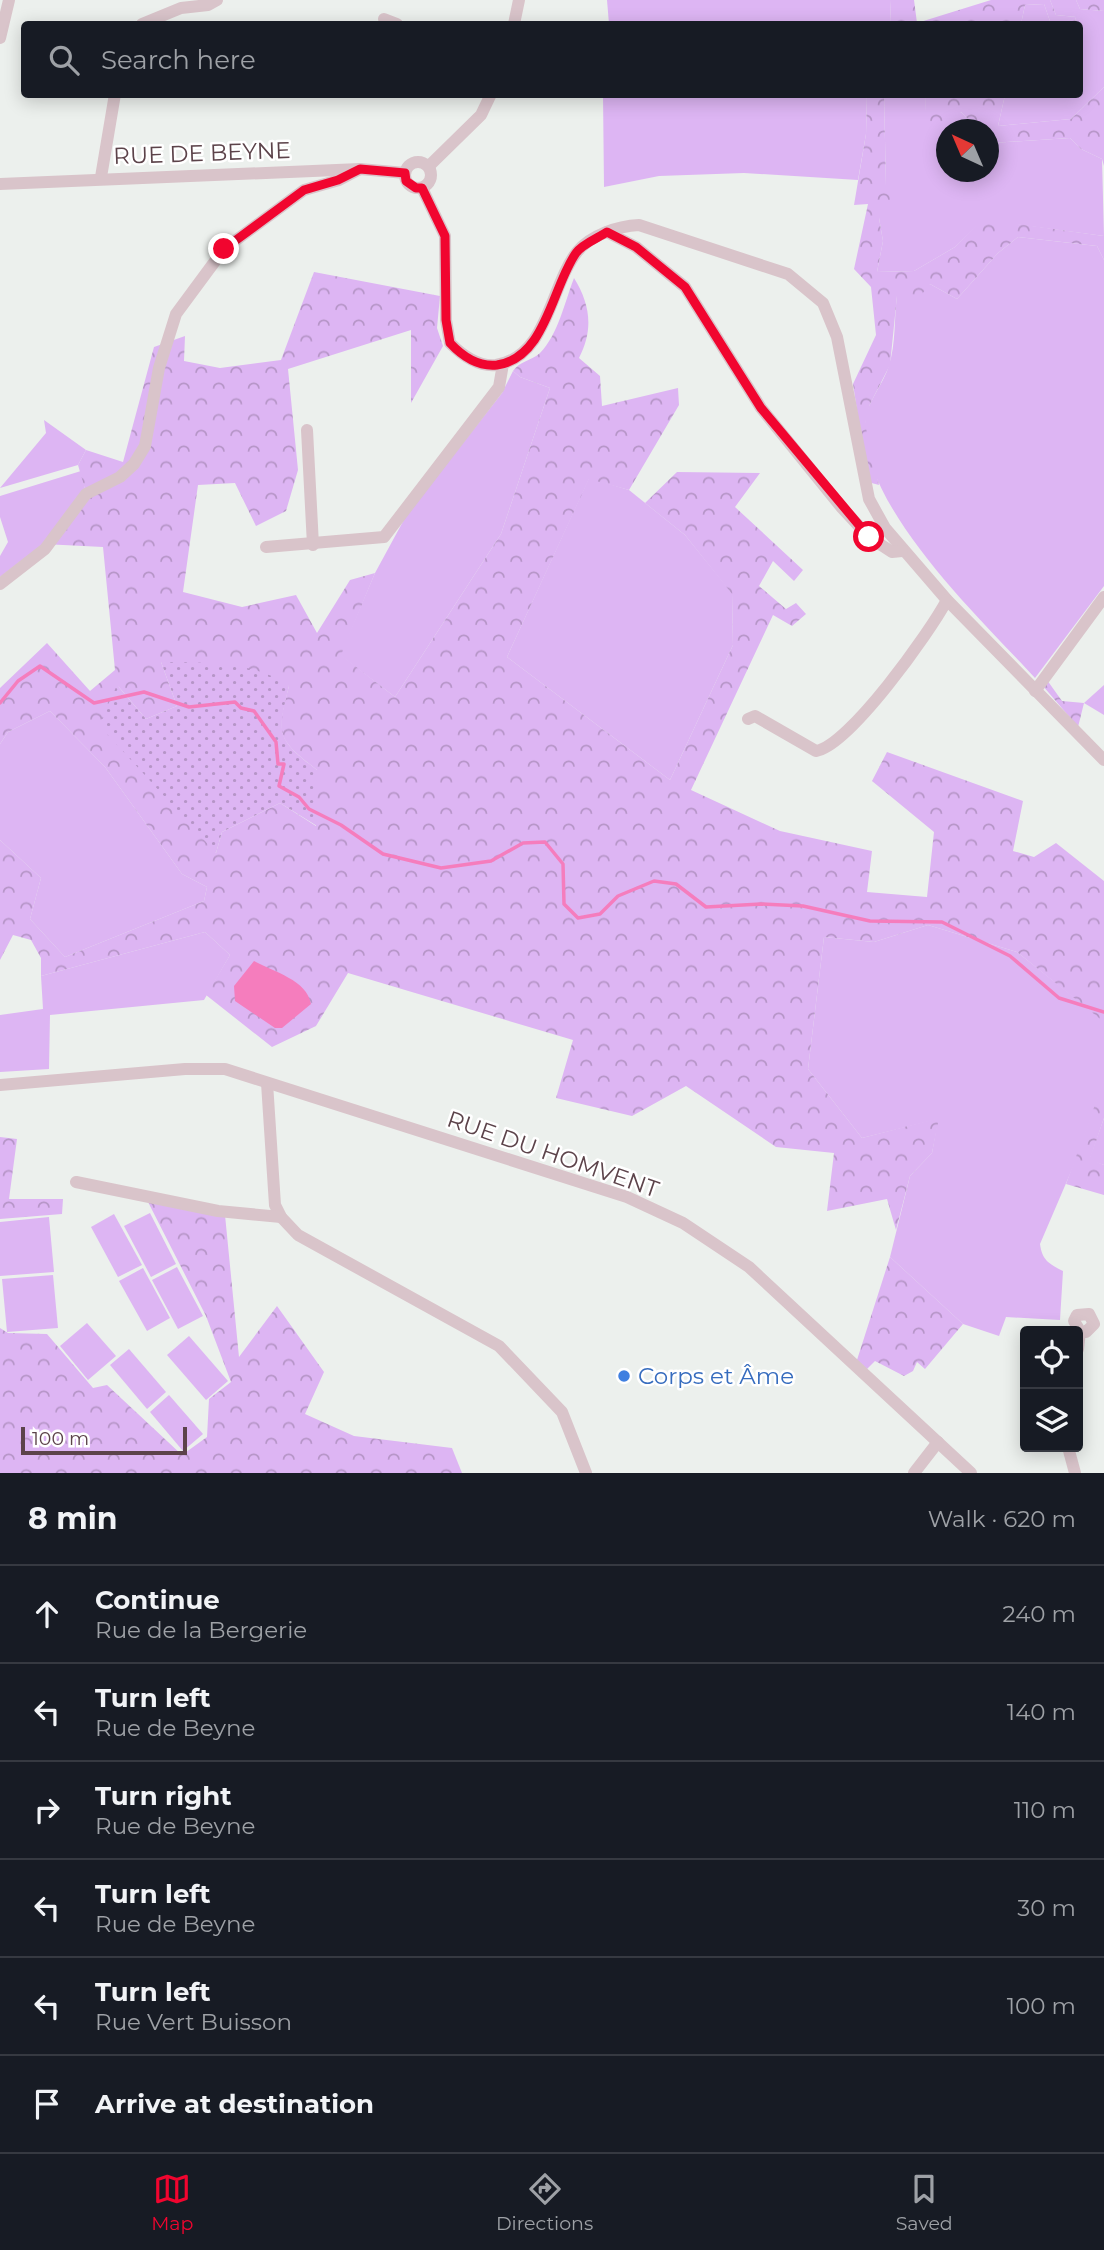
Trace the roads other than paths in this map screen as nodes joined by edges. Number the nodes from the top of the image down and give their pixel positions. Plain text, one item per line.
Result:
1 (9, 0) edge
2 (217, 0) edge
3 (519, 0) edge
4 (149, 21) edge
5 (515, 21) edge
6 (0, 38) edge
7 (114, 98) edge
8 (489, 98) edge
9 (429, 166) junction
10 (360, 169) junction
11 (405, 173) junction
12 (101, 177) junction
13 (0, 184) edge
14 (422, 188) junction
15 (607, 232) junction
16 (503, 364) junction
17 (307, 430) dead end
18 (313, 545) junction
19 (266, 547) dead end
20 (902, 551) junction
21 (0, 584) edge
22 (1104, 597) edge
23 (947, 600) junction
24 (1035, 691) junction
25 (748, 719) dead end
26 (1104, 760) edge
27 (267, 1083) junction
28 (0, 1085) edge
29 (76, 1182) dead end
30 (281, 1217) junction
31 (938, 1442) junction
32 (1069, 1452) edge
33 (586, 1473) edge
34 (914, 1473) edge
35 (971, 1473) edge
36 (1075, 1473) edge

1 - 6 street
2 - 4 street
3 - 5 street
7 - 12 street
8 - 9 street
9 - 11 street
9 - 14 street
10 - 11 street, RUE DE BEYNE
10 - 12 street, RUE DE BEYNE
10 - 21 street
11 - 14 street
12 - 13 street, RUE DE BEYNE
14 - 16 street
15 - 16 street
15 - 20 street
15 - 20 street
16 - 18 street
17 - 18 street
18 - 19 street
20 - 23 street
22 - 24 street
23 - 24 street
23 - 25 street
24 - 26 street
27 - 28 street, RUE DU HOMVENT
27 - 30 street
27 - 31 street, RUE DU HOMVENT
29 - 30 street
30 - 33 street
31 - 34 street
31 - 35 street, RUE DU HOMVENT
32 - 36 street

